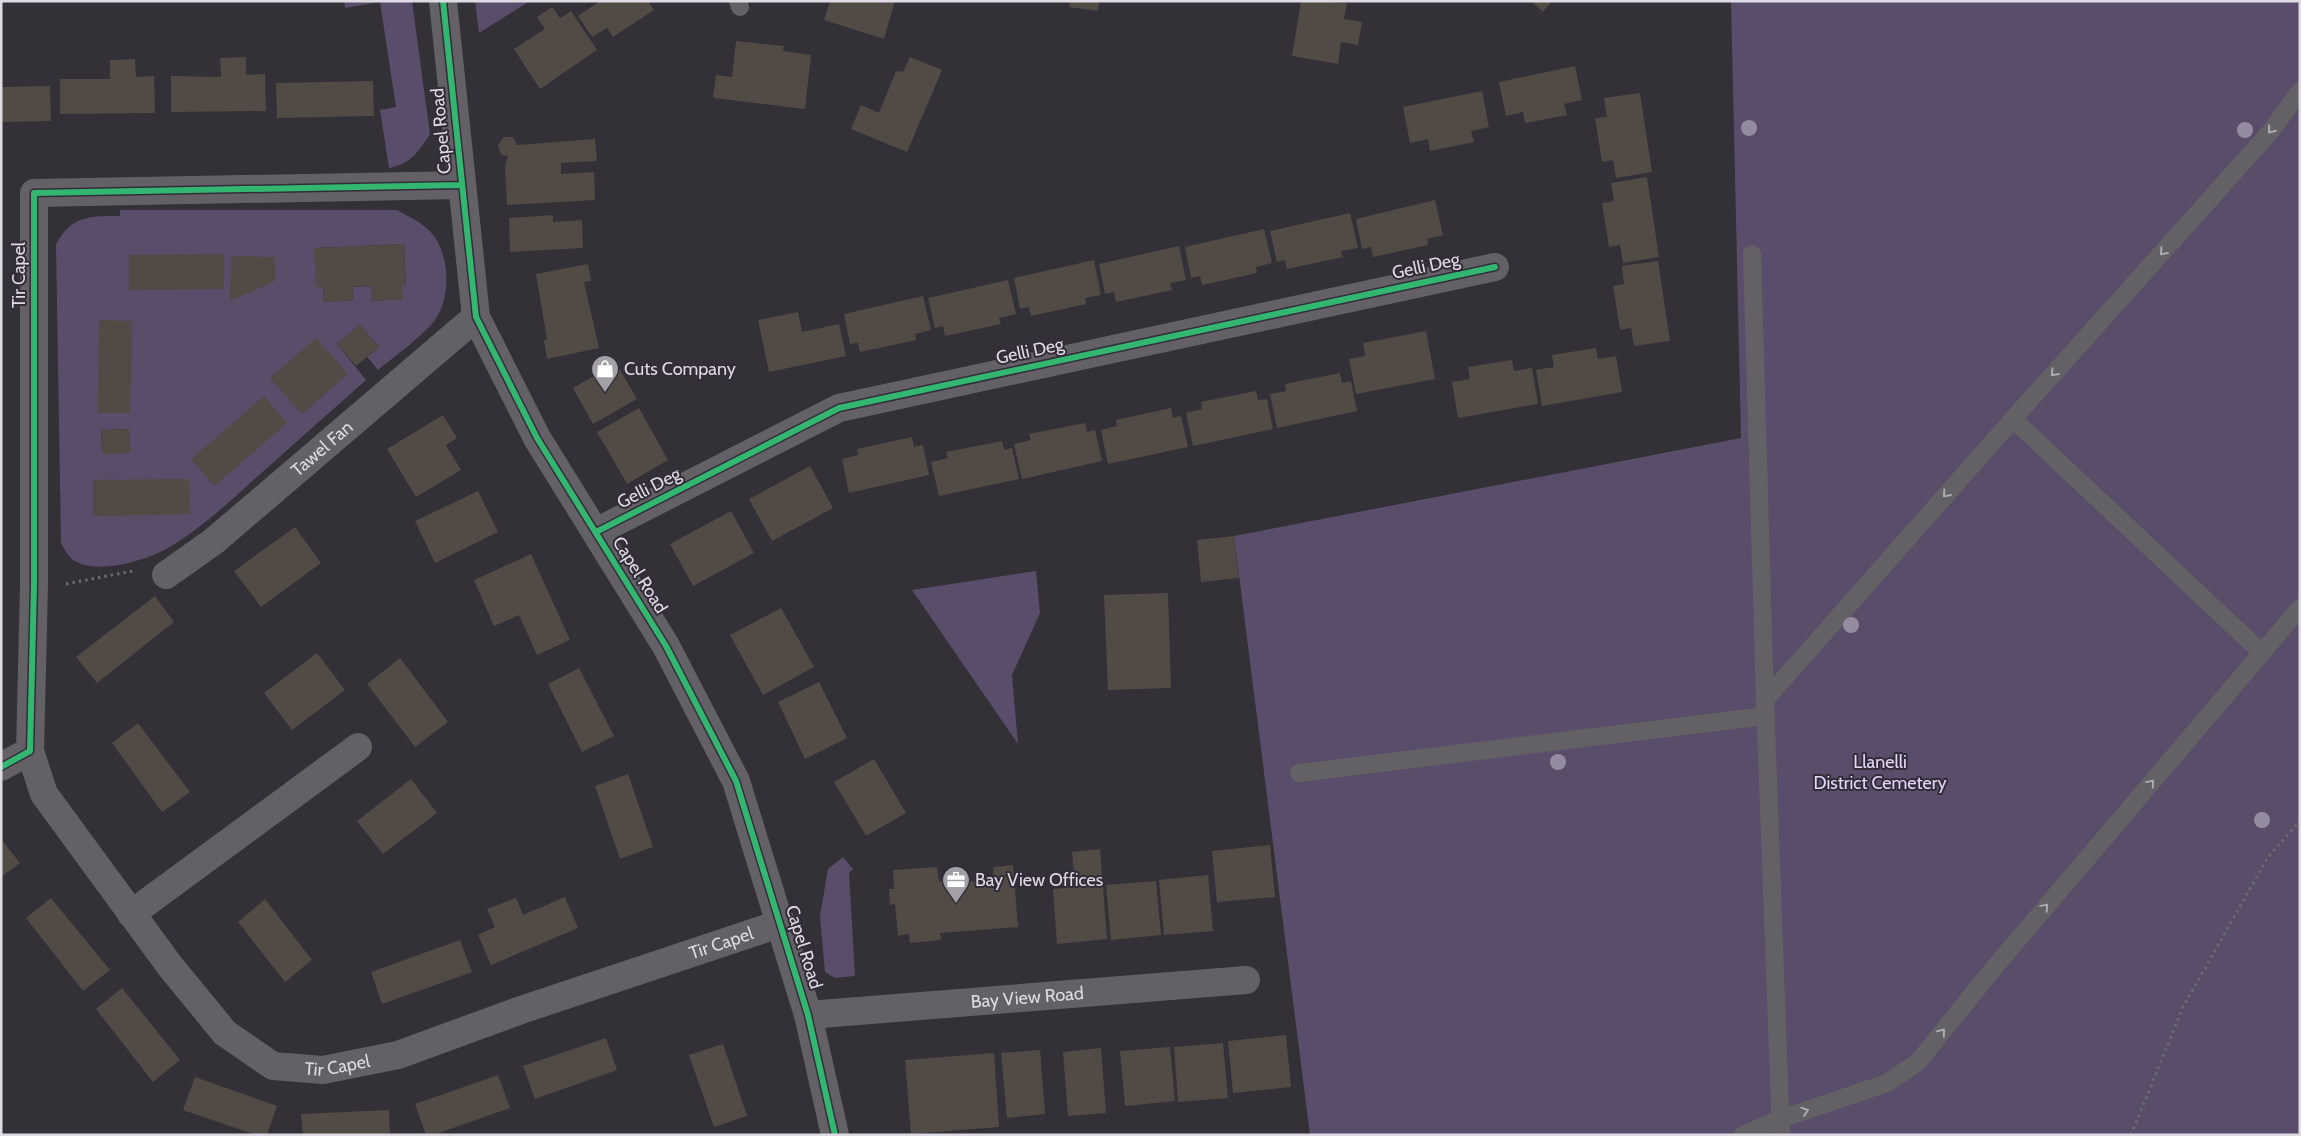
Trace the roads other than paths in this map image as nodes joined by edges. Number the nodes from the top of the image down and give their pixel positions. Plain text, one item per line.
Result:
1 (443, 1) edge
2 (2300, 91) edge
3 (461, 185) junction
4 (1752, 254) dead end
5 (1495, 266) dead end
6 (476, 317) junction
7 (2013, 418) junction
8 (596, 532) junction
9 (166, 575) dead end
10 (2300, 608) edge
11 (2261, 652) junction
12 (1766, 708) junction
13 (358, 747) dead end
14 (30, 751) junction
15 (1, 767) edge
16 (1299, 772) dead end
17 (131, 914) junction
18 (782, 924) junction
19 (1246, 980) dead end
20 (808, 1015) junction
21 (1781, 1127) edge
22 (835, 1135) edge
23 (1743, 1135) edge

1 - 3 street, Capel Road
2 -> 7 lane
3 - 6 street, Capel Road
3 - 14 street, Tir Capel
4 - 12 lane
5 - 8 street, Gelli Deg
6 - 8 street, Capel Road
6 - 9 street, Tawel Fan
7 - 11 lane
7 -> 12 lane
8 - 18 street, Capel Road
10 - 11 lane
21 -> 11 lane
12 - 16 lane
12 - 21 lane
13 - 17 street
14 - 15 street
14 - 17 street, Tir Capel
17 - 18 street, Tir Capel
18 - 20 street, Capel Road
19 - 20 street, Bay View Road
20 - 22 street, Capel Road
21 - 23 lane

